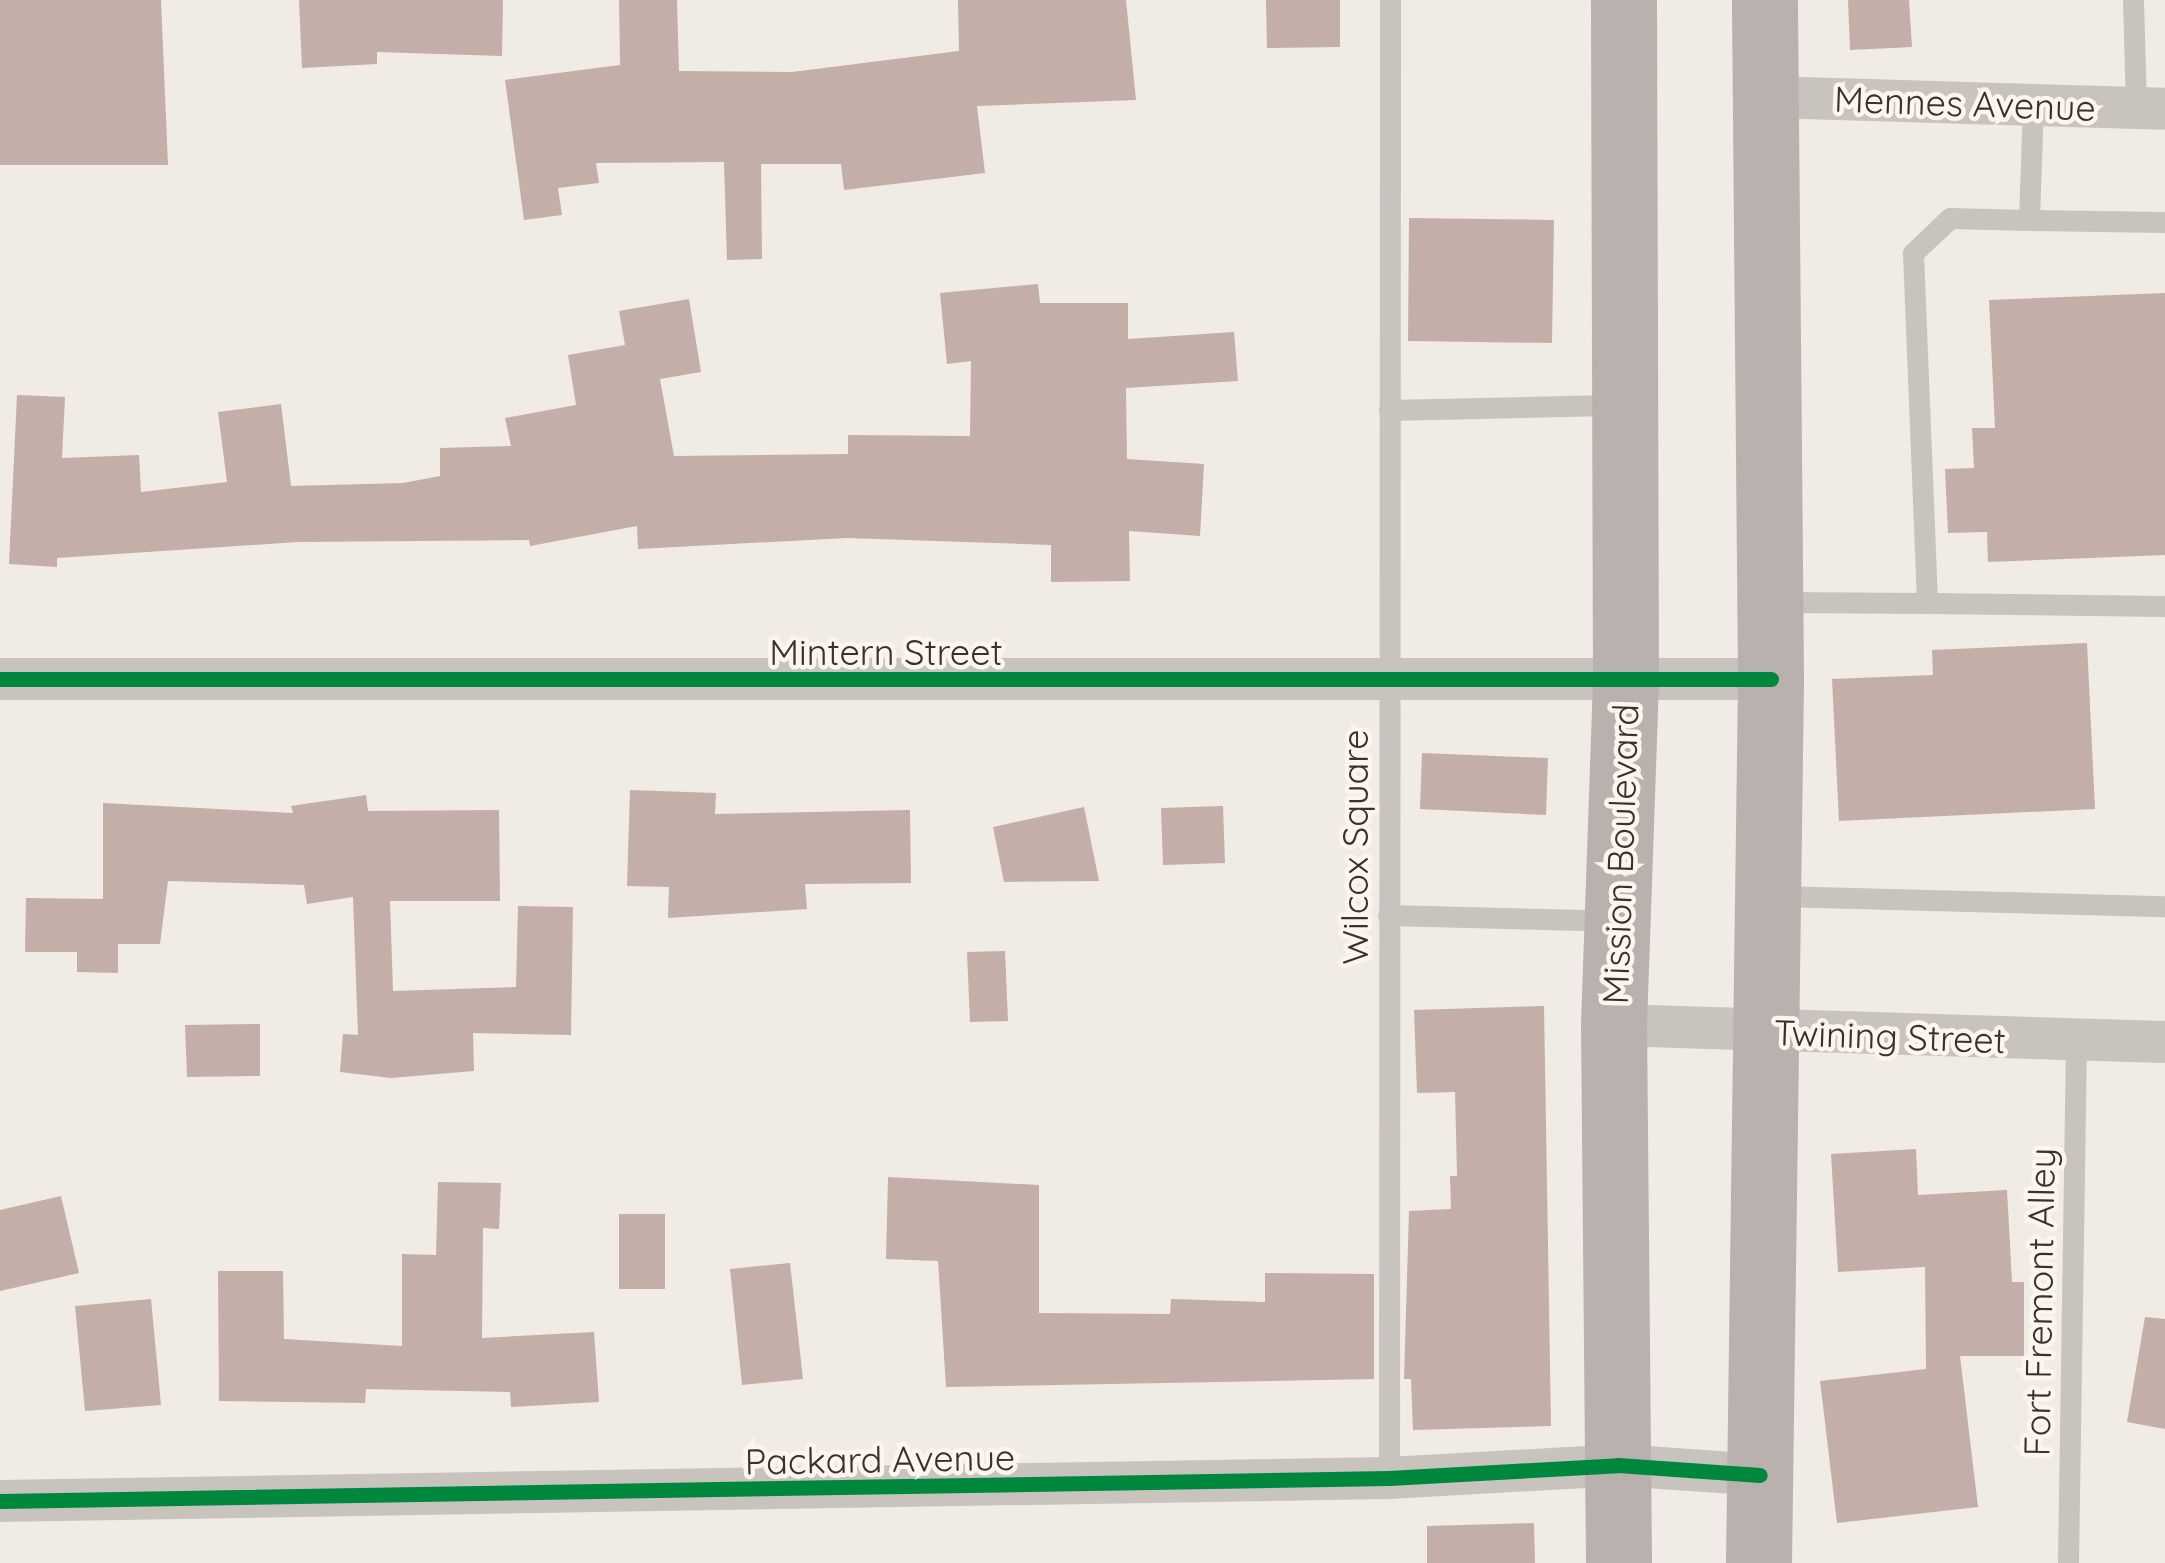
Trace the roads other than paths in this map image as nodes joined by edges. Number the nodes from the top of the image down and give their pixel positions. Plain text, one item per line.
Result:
1 (1390, 0) edge
2 (1624, 0) edge
3 (1765, 0) edge
4 (2133, 0) edge
5 (1766, 97) junction
6 (2032, 105) junction
7 (2151, 109) edge
8 (2029, 220) junction
9 (2165, 222) edge
10 (1626, 405) junction
11 (1389, 410) junction
12 (1770, 602) junction
13 (1927, 604) junction
14 (2165, 606) edge
15 (0, 679) edge
16 (1772, 679) junction
17 (1388, 683) junction
18 (1626, 684) junction
19 (1769, 896) junction
20 (2165, 905) edge
21 (1388, 915) junction
22 (1618, 921) junction
23 (1614, 1025) junction
24 (1767, 1034) junction
25 (2076, 1041) junction
26 (2165, 1042) edge
27 (1618, 1465) junction
28 (1760, 1475) junction
29 (1389, 1478) junction
30 (0, 1502) edge
31 (1619, 1563) edge
32 (1759, 1563) edge
33 (2068, 1563) edge

1 - 11 lane, Wilcox Square
2 - 10 main road, Mission Boulevard
3 - 5 main road
4 - 7 lane
5 - 6 street, Mennes Avenue
5 - 12 main road
6 - 7 street, Mennes Avenue
6 - 8 lane
8 - 9 lane
8 - 13 lane
10 - 11 lane
10 - 18 main road, Mission Boulevard
11 - 17 lane, Wilcox Square
12 - 13 lane
12 - 16 main road
13 - 14 lane
15 - 17 street, Mintern Street
16 - 18 street, Mintern Street
16 - 19 main road
17 - 18 street, Mintern Street
17 - 21 lane, Wilcox Square
18 - 22 main road, Mission Boulevard
19 - 20 lane
19 - 24 main road
21 - 22 lane
21 - 29 lane, Wilcox Square
22 - 23 main road, Mission Boulevard
23 - 24 street, Twining Street
23 - 27 main road, Mission Boulevard
24 - 25 street, Twining Street
24 - 28 main road
25 - 26 street, Twining Street
25 - 33 lane, Fort Fremont Alley
27 - 28 street, Packard Avenue
27 - 29 street, Packard Avenue
27 - 31 main road, Mission Boulevard
28 - 32 main road
29 - 30 street, Packard Avenue

